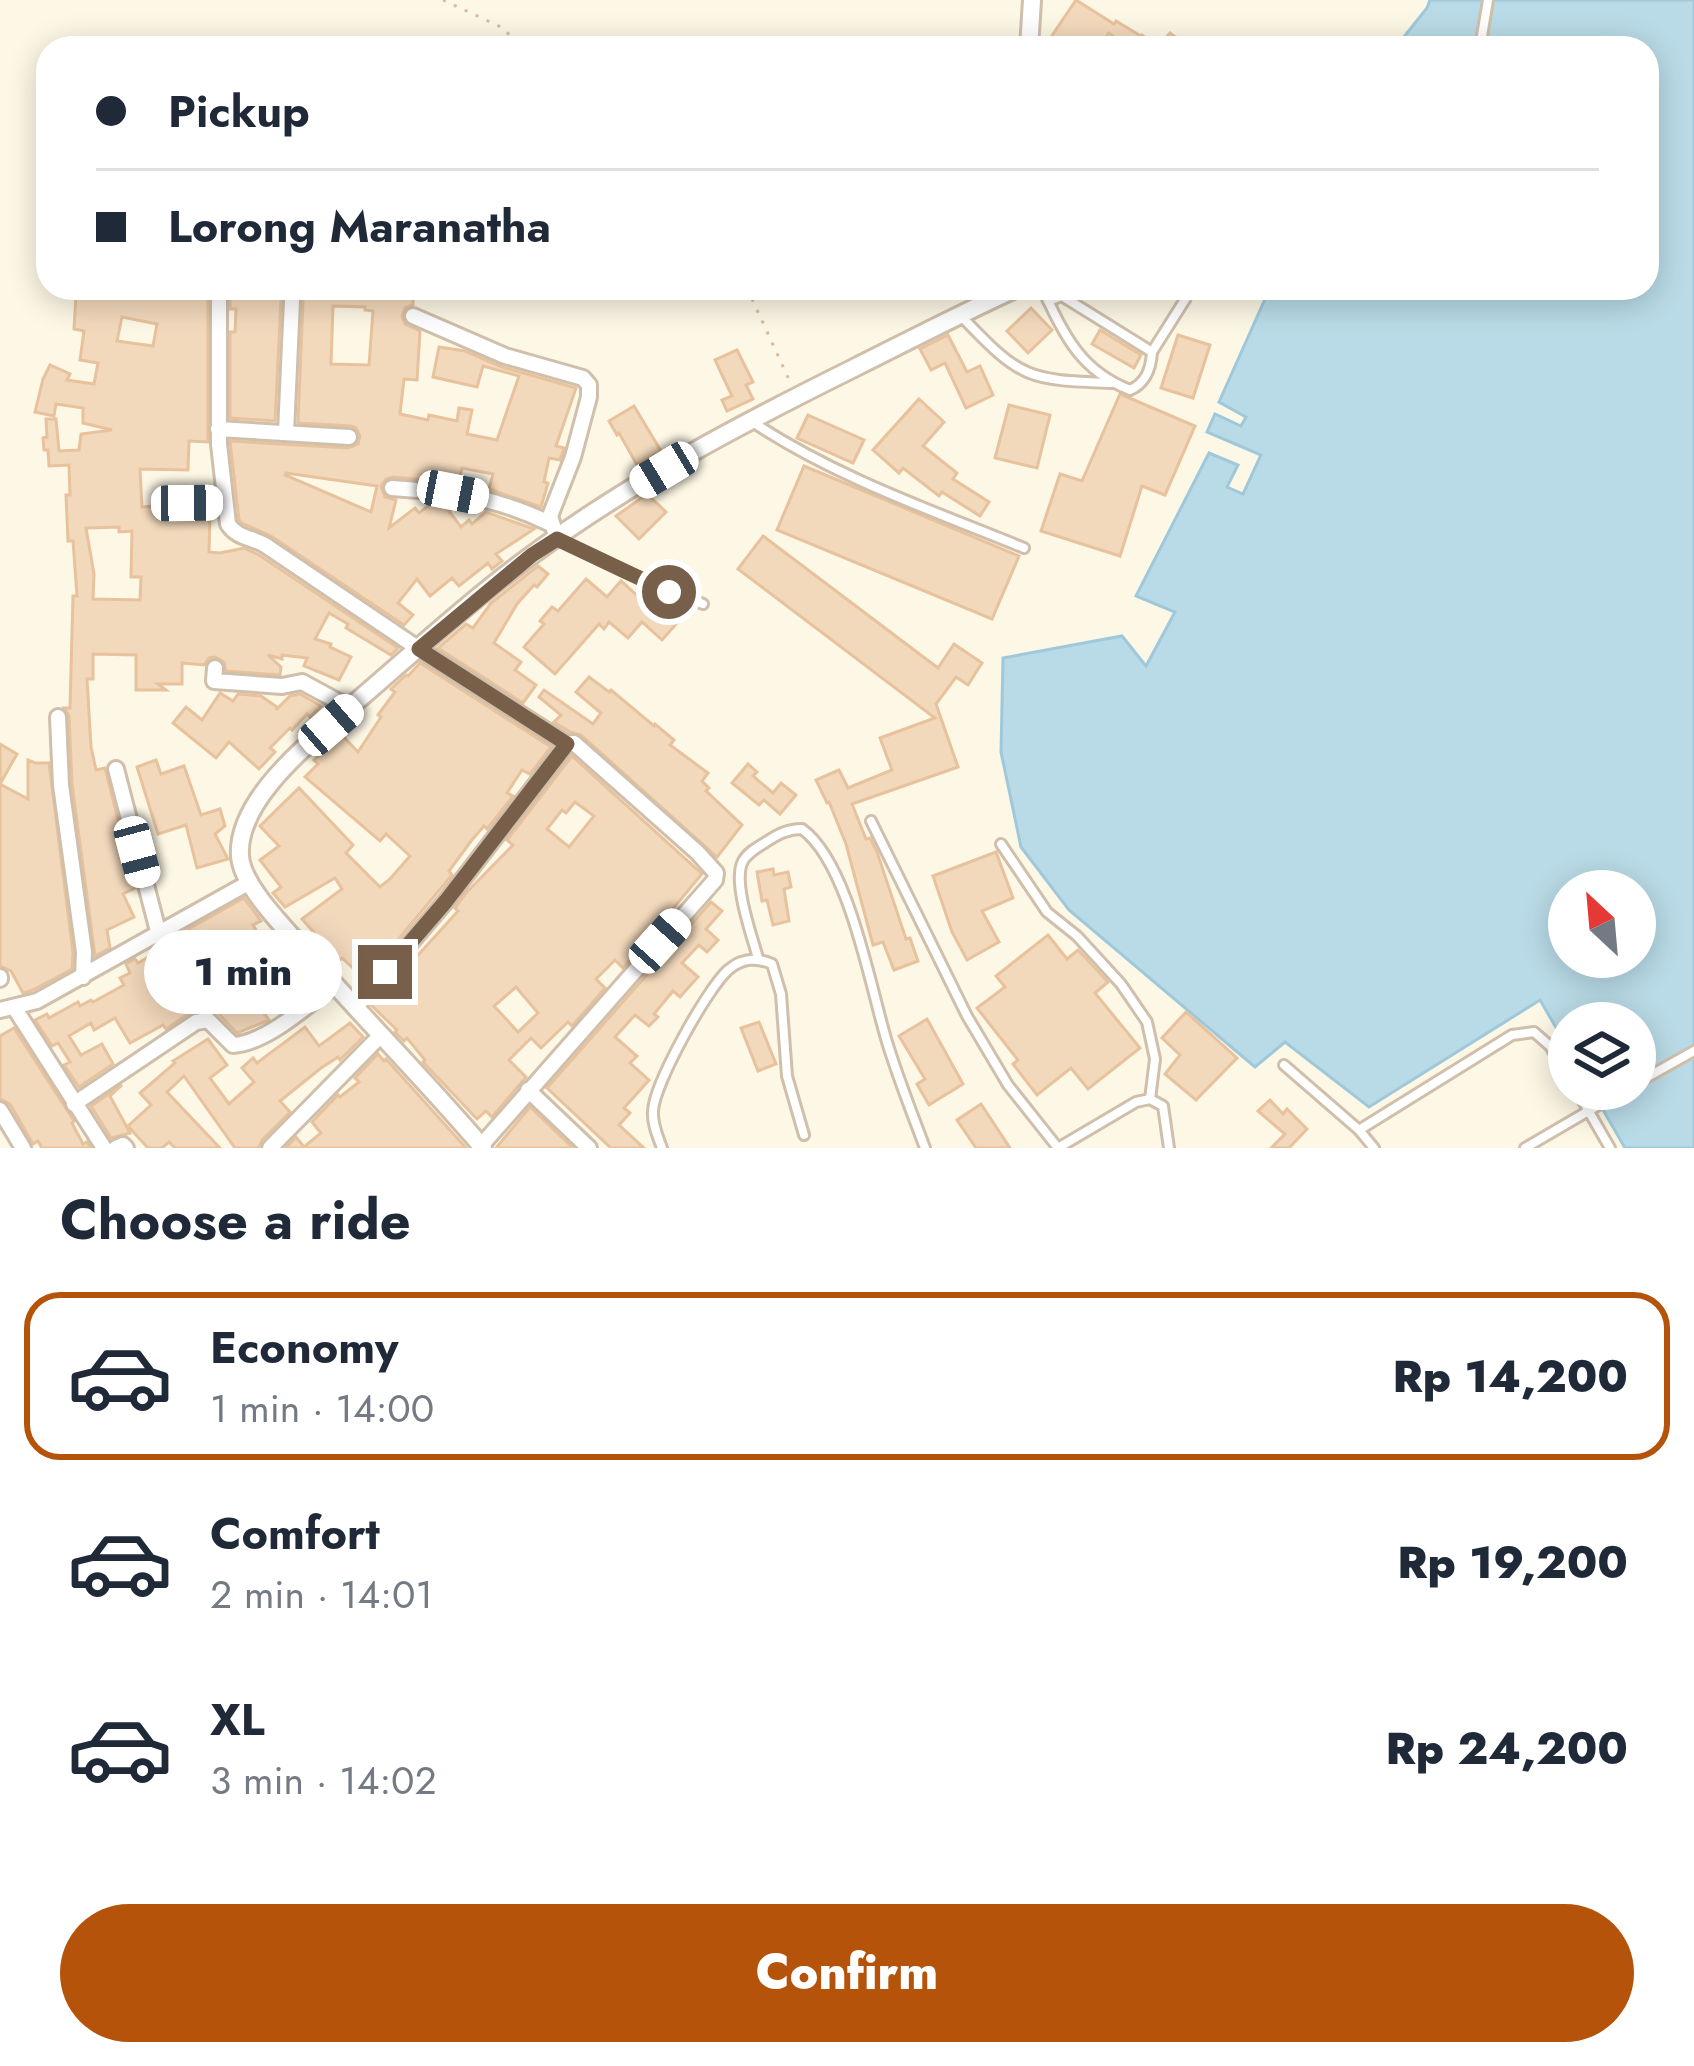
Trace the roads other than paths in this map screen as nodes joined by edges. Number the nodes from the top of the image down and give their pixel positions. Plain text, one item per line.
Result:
1 (1032, 0) edge
2 (1488, 0) edge
3 (1030, 36) edge
4 (1482, 36) edge
5 (219, 300) edge
6 (992, 300) edge
7 (1069, 300) edge
8 (1185, 300) edge
9 (292, 301) dead end
10 (1048, 301) edge
11 (961, 315) junction
12 (413, 316) dead end
13 (1152, 352) junction
14 (1113, 383) junction
15 (750, 420) junction
16 (218, 429) junction
17 (286, 432) junction
18 (349, 437) dead end
19 (392, 488) dead end
20 (225, 502) junction
21 (187, 503) dead end
22 (554, 532) junction
23 (1024, 548) dead end
24 (703, 604) dead end
25 (419, 649) junction
26 (215, 668) dead end
27 (350, 708) junction
28 (58, 717) dead end
29 (567, 744) junction
30 (116, 769) dead end
31 (871, 821) dead end
32 (1001, 844) dead end
33 (250, 882) junction
34 (159, 935) junction
35 (758, 958) junction
36 (83, 977) junction
37 (335, 985) junction
38 (0, 993) edge
39 (7, 1008) edge
40 (355, 1008) junction
41 (380, 1036) junction
42 (1548, 1045) edge
43 (1694, 1051) edge
44 (1284, 1065) dead end
45 (1656, 1072) edge
46 (527, 1090) junction
47 (1150, 1100) junction
48 (74, 1105) junction
49 (0, 1110) edge
50 (1588, 1110) joint
51 (1359, 1130) junction
52 (804, 1136) dead end
53 (481, 1147) edge
54 (23, 1148) edge
55 (104, 1148) edge
56 (116, 1148) edge
57 (126, 1148) edge
58 (270, 1148) edge
59 (589, 1148) edge
60 (662, 1148) edge
61 (925, 1148) edge
62 (1058, 1148) edge
63 (1169, 1148) edge
64 (1374, 1148) edge
65 (1525, 1148) edge
66 (1610, 1148) edge

1 - 3 street
2 - 4 lane
5 - 16 street
6 - 11 street
7 - 13 lane
8 - 13 lane
9 - 17 street
10 - 14 lane
11 - 14 lane
11 - 15 street
12 - 22 street
13 - 14 lane
15 - 22 street
15 - 23 lane
16 - 17 street
16 - 20 street
17 - 18 street
19 - 22 street
20 - 21 street
20 - 25 street
22 - 24 lane
22 - 25 street
25 - 27 street
25 - 29 street
26 - 27 street
27 - 33 street
28 - 36 street
29 - 40 street
29 - 46 street
30 - 34 street
31 - 62 lane
32 - 47 lane
33 - 34 street
33 - 37 street
34 - 36 street
35 - 52 lane
35 - 60 lane
35 - 61 lane
36 - 39 street
37 - 40 street
37 - 48 street
38 - 39 street
39 - 48 street
40 - 41 street
41 - 53 street
41 - 58 street
42 - 51 lane
43 - 45 lane
44 - 51 lane
46 - 53 street
46 - 59 street
47 - 62 lane
47 - 63 lane
48 - 55 street
49 - 54 street
50 - 65 lane
50 - 66 lane
51 - 64 lane
56 - 57 street

